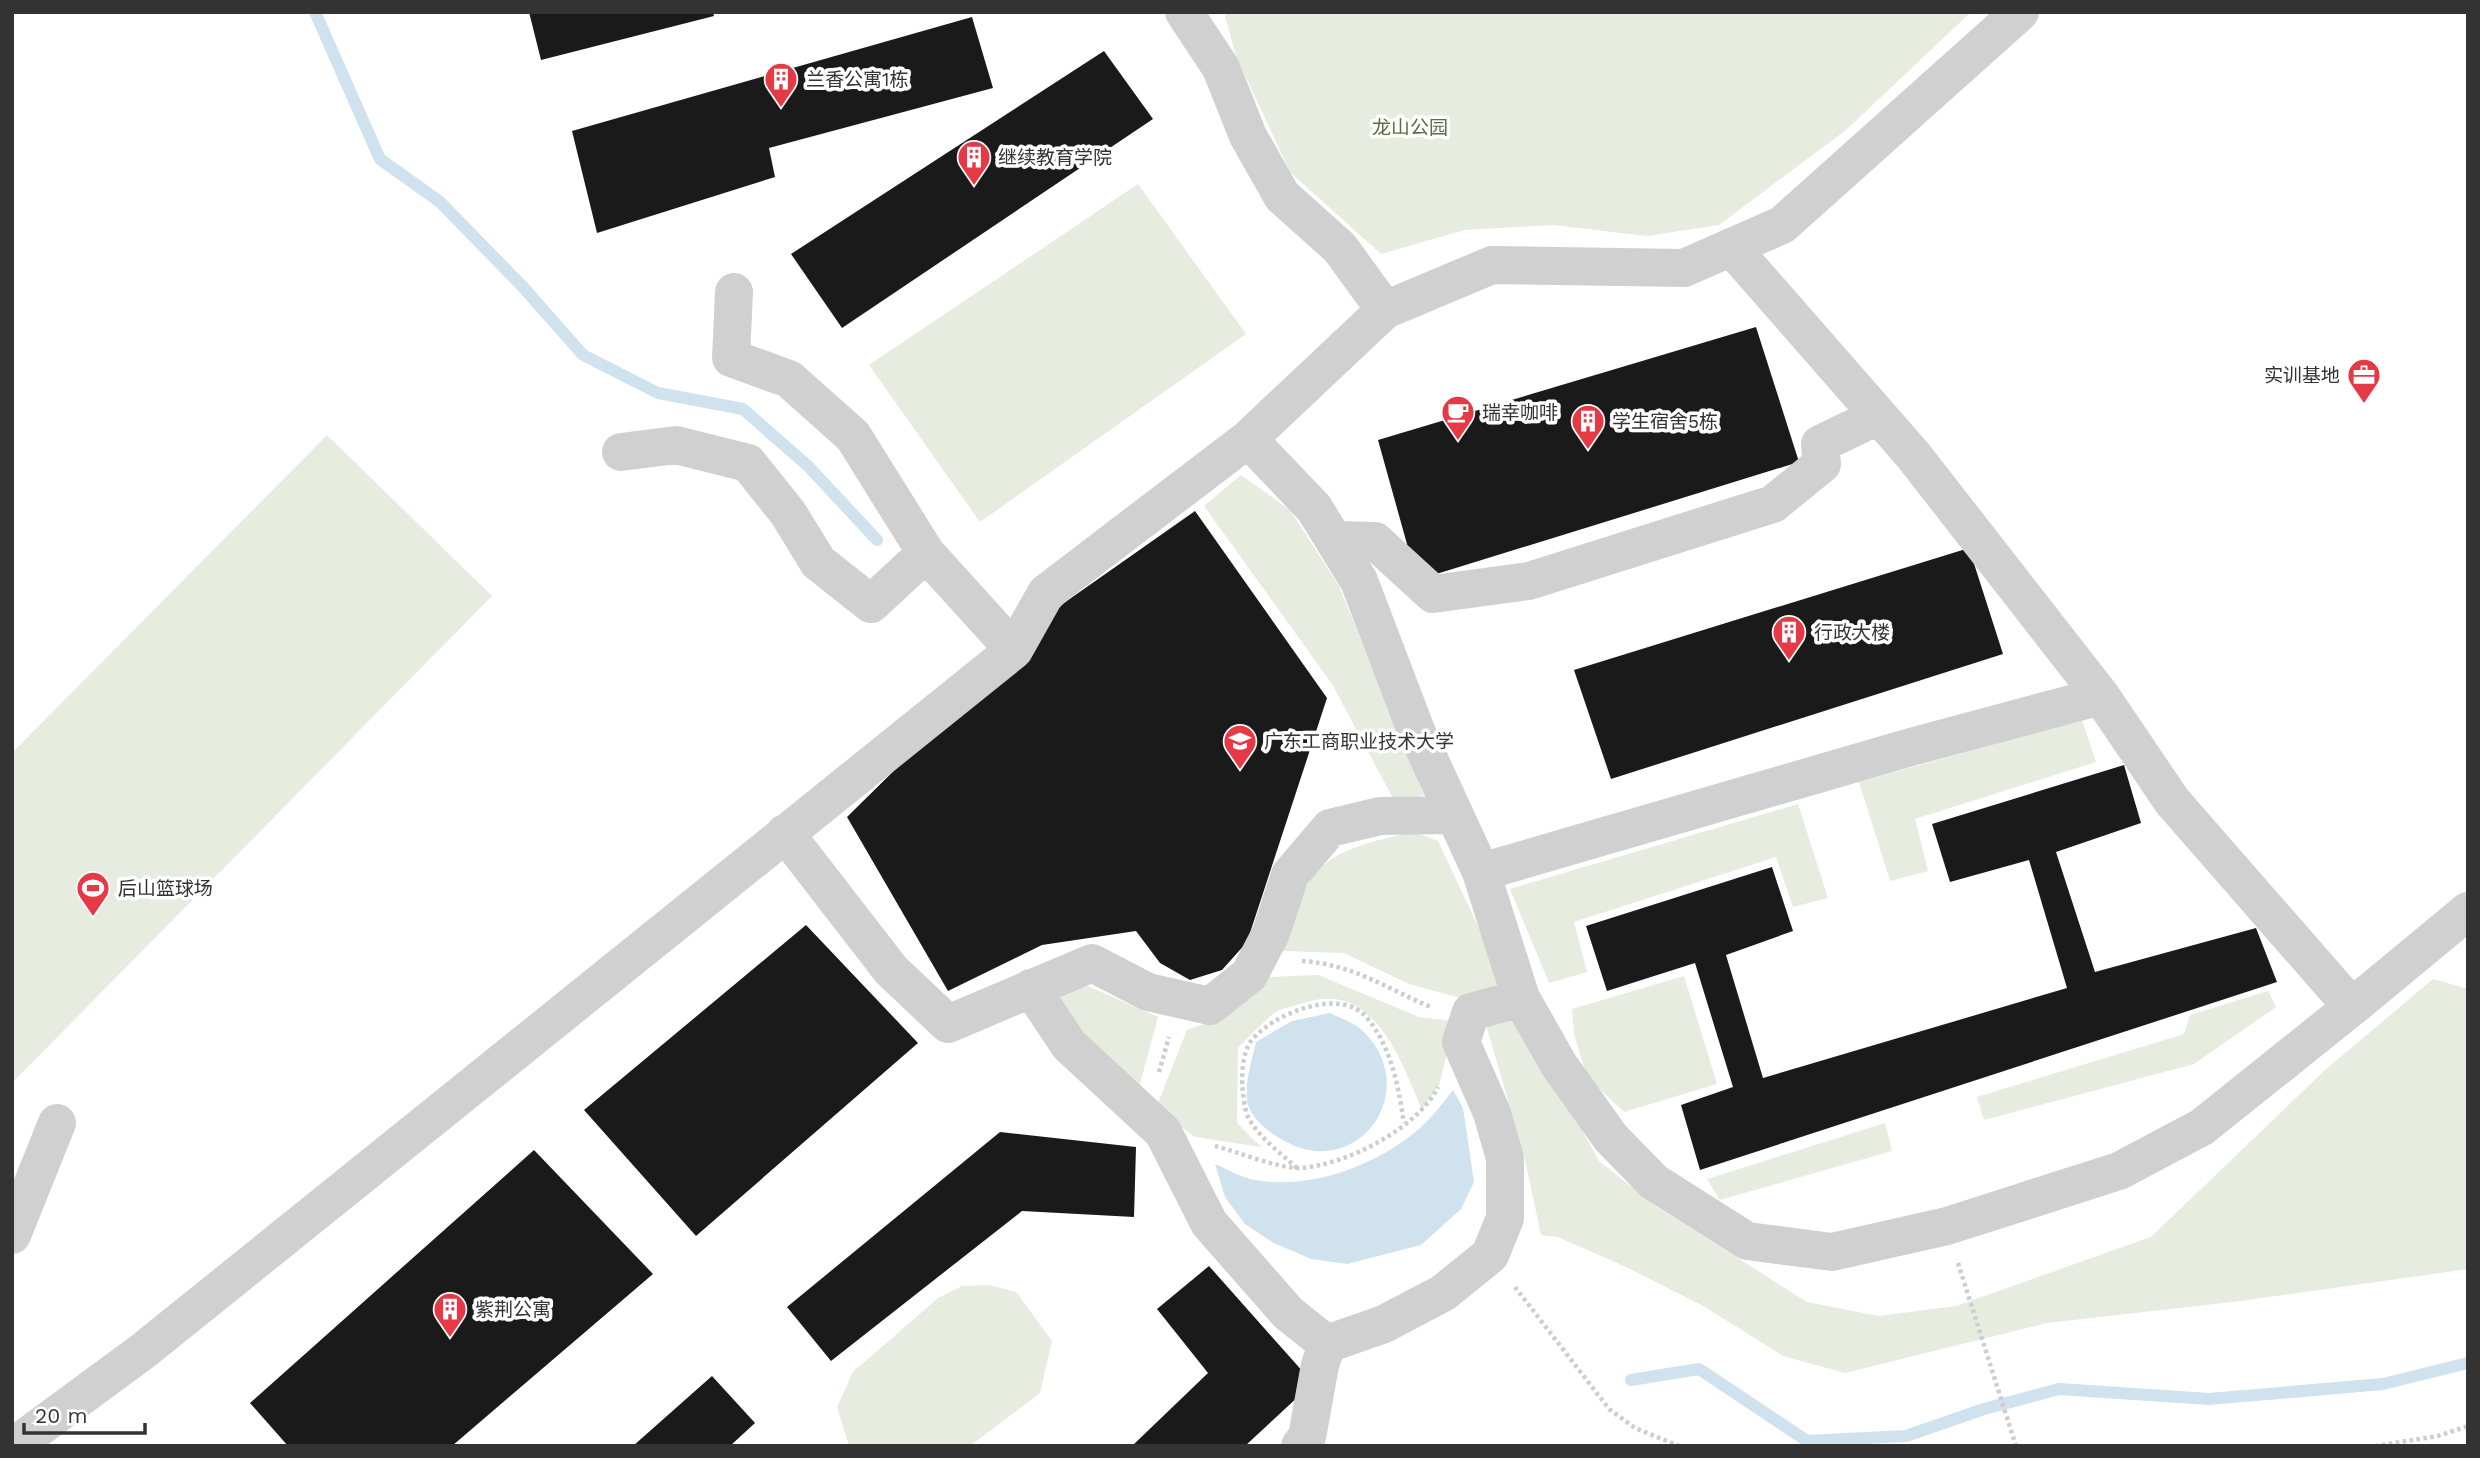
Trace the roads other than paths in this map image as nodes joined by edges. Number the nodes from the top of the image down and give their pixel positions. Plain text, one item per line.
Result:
1 (1184, 12) edge
2 (2020, 12) edge
3 (1731, 247) junction
4 (734, 292) dead end
5 (1385, 310) junction
6 (1878, 416) junction
7 (1248, 439) junction
8 (621, 452) dead end
9 (1334, 540) junction
10 (926, 554) junction
11 (1014, 650) junction
12 (2101, 696) junction
13 (1454, 815) junction
14 (785, 832) junction
15 (1481, 872) junction
16 (2468, 911) edge
17 (1031, 988) junction
18 (1521, 998) junction
19 (2352, 1007) junction
20 (57, 1123) dead end
21 (12, 1236) edge
22 (1327, 1344) junction
23 (15, 1440) edge
24 (1300, 1446) edge

1 - 5 street
2 - 3 street
3 - 5 street
3 - 6 street
4 - 10 street
5 - 7 street
6 - 9 street
6 - 12 street
7 - 9 street
7 - 11 street
8 - 10 street
9 - 13 street
10 - 11 street
11 - 14 street
12 - 15 street
12 - 19 street
13 - 15 street
13 - 17 street
14 - 17 street
14 - 23 street
15 - 18 street
16 - 19 street
17 - 22 street
18 - 19 street
18 - 22 street
20 - 21 street
22 - 24 street

